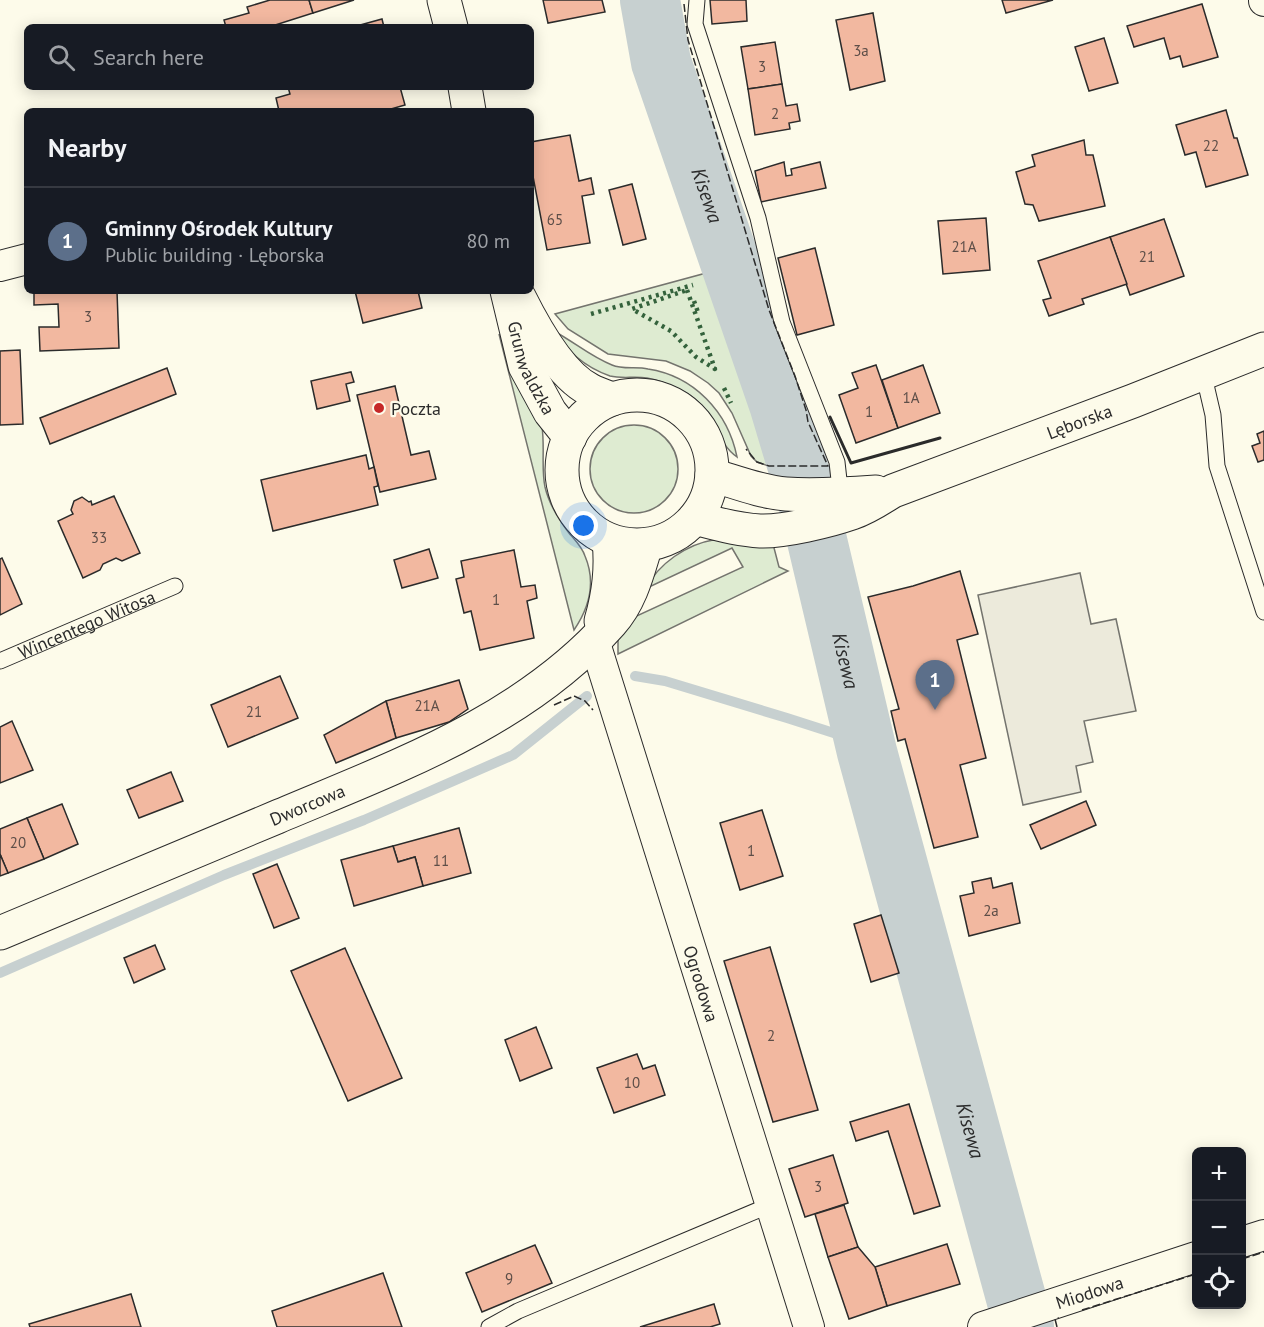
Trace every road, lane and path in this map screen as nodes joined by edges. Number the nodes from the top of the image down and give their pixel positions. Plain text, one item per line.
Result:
1 (444, 0) edge
2 (697, 0) edge
3 (450, 24) edge
4 (466, 90) edge
5 (469, 108) edge
6 (24, 260) edge
7 (0, 266) edge
8 (508, 294) edge
9 (518, 294) edge
10 (1264, 349) edge
11 (1203, 372) junction
12 (612, 399) junction
13 (570, 437) junction
14 (712, 475) junction
15 (842, 505) junction
16 (695, 518) junction
17 (609, 541) junction
18 (646, 544) junction
19 (175, 586) dead end
20 (1264, 612) edge
21 (594, 640) junction
22 (0, 661) edge
23 (0, 933) edge
24 (770, 1205) junction
25 (1264, 1235) edge
26 (1246, 1241) edge
27 (1192, 1259) edge
28 (988, 1325) edge
29 (489, 1327) edge
30 (809, 1327) edge

1 - 3 main road
2 - 15 lane
4 - 5 main road
6 - 7 street
8 - 13 main road, Grunwaldzka
9 - 12 main road, Grunwaldzka
10 - 11 main road, Lęborska
11 - 15 main road, Lęborska
11 - 20 lane
12 - 13 main road
12 - 14 main road
13 - 17 main road
14 - 15 main road, Lęborska
14 - 16 main road
15 - 16 main road, Lęborska
16 - 18 main road
17 - 18 main road
17 - 21 main road
18 - 21 main road, Dworcowa
19 - 22 lane, Wincentego Witosa
21 - 23 main road, Dworcowa
21 - 24 street, Ogrodowa
24 - 29 lane
24 - 30 street, Ogrodowa
25 - 26 street
27 - 28 street, Miodowa

